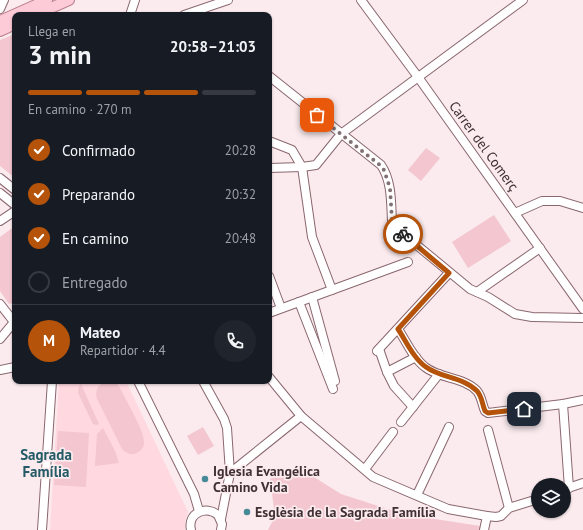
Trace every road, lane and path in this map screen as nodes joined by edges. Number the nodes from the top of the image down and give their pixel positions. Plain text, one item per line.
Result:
1 (4, 0) edge
2 (48, 0) edge
3 (69, 0) edge
4 (135, 0) edge
5 (228, 0) edge
6 (361, 0) edge
7 (523, 0) edge
8 (0, 8) edge
9 (21, 12) edge
10 (42, 12) edge
11 (131, 12) edge
12 (195, 12) edge
13 (12, 16) edge
14 (0, 21) edge
15 (12, 25) edge
16 (0, 31) edge
17 (418, 77) junction
18 (272, 78) edge
19 (341, 134) junction
20 (272, 142) edge
21 (302, 167) junction
22 (272, 168) edge
23 (0, 178) edge
24 (12, 188) edge
25 (0, 193) edge
26 (12, 203) edge
27 (583, 208) edge
28 (12, 213) edge
29 (516, 213) junction
30 (0, 221) edge
31 (540, 248) junction
32 (408, 262) dead end
33 (449, 273) junction
34 (272, 284) edge
35 (332, 290) junction
36 (477, 292) junction
37 (312, 297) junction
38 (299, 302) junction
39 (0, 304) edge
40 (281, 308) junction
41 (583, 309) edge
42 (272, 312) edge
43 (12, 318) edge
44 (583, 318) edge
45 (12, 325) edge
46 (398, 329) junction
47 (0, 339) edge
48 (416, 357) junction
49 (387, 372) junction
50 (439, 374) junction
51 (272, 381) edge
52 (52, 384) edge
53 (139, 384) edge
54 (205, 384) edge
55 (583, 400) edge
56 (563, 404) junction
57 (413, 407) junction
58 (301, 416) junction
59 (402, 422) dead end
60 (449, 427) dead end
61 (488, 430) dead end
62 (393, 432) dead end
63 (365, 469) junction
64 (230, 473) junction
65 (566, 478) edge
66 (583, 483) edge
67 (571, 487) edge
68 (417, 495) junction
69 (531, 500) edge
70 (224, 503) junction
71 (509, 508) junction
72 (199, 511) junction
73 (215, 512) junction
74 (487, 516) junction
75 (221, 519) junction
76 (42, 530) edge
77 (191, 530) edge
78 (221, 530) edge
79 (484, 530) edge

1 - 8 street
2 - 9 main road
3 - 10 main road
4 - 11 street
5 - 12 street
6 - 17 street, Carrer del Comerç
7 - 17 street
13 - 14 main road
15 - 16 main road
17 - 19 street
17 - 29 street, Carrer del Comerç
18 - 19 street
19 - 21 street
19 - 33 street
20 - 21 street
21 - 22 street
21 - 35 street
23 - 24 street
25 - 26 street
27 - 29 street
28 - 30 street
29 - 31 street, Carrer del Comerç
31 - 36 street
31 - 41 street, Carrer del Comerç
32 - 35 street
33 - 36 street
33 - 46 street
34 - 40 street
35 - 37 street
36 - 44 street
37 - 38 street
37 - 38 street
38 - 40 street
39 - 43 street
40 - 42 street
45 - 47 street
46 - 48 street
46 - 49 street
48 - 49 street
48 - 50 street
49 - 57 street
50 - 56 street
50 - 57 street
51 - 58 street
52 - 76 street
53 - 72 street
54 - 64 street
55 - 56 street
56 - 65 street
57 - 59 street
58 - 63 street
58 - 64 street
60 - 68 street
61 - 71 street
62 - 63 street
63 - 68 street
64 - 70 street
66 - 67 street
68 - 74 street
69 - 71 street
70 - 73 street
70 - 75 street
71 - 74 street
72 - 73 street
72 - 77 street
73 - 75 street
74 - 79 street
75 - 78 street

